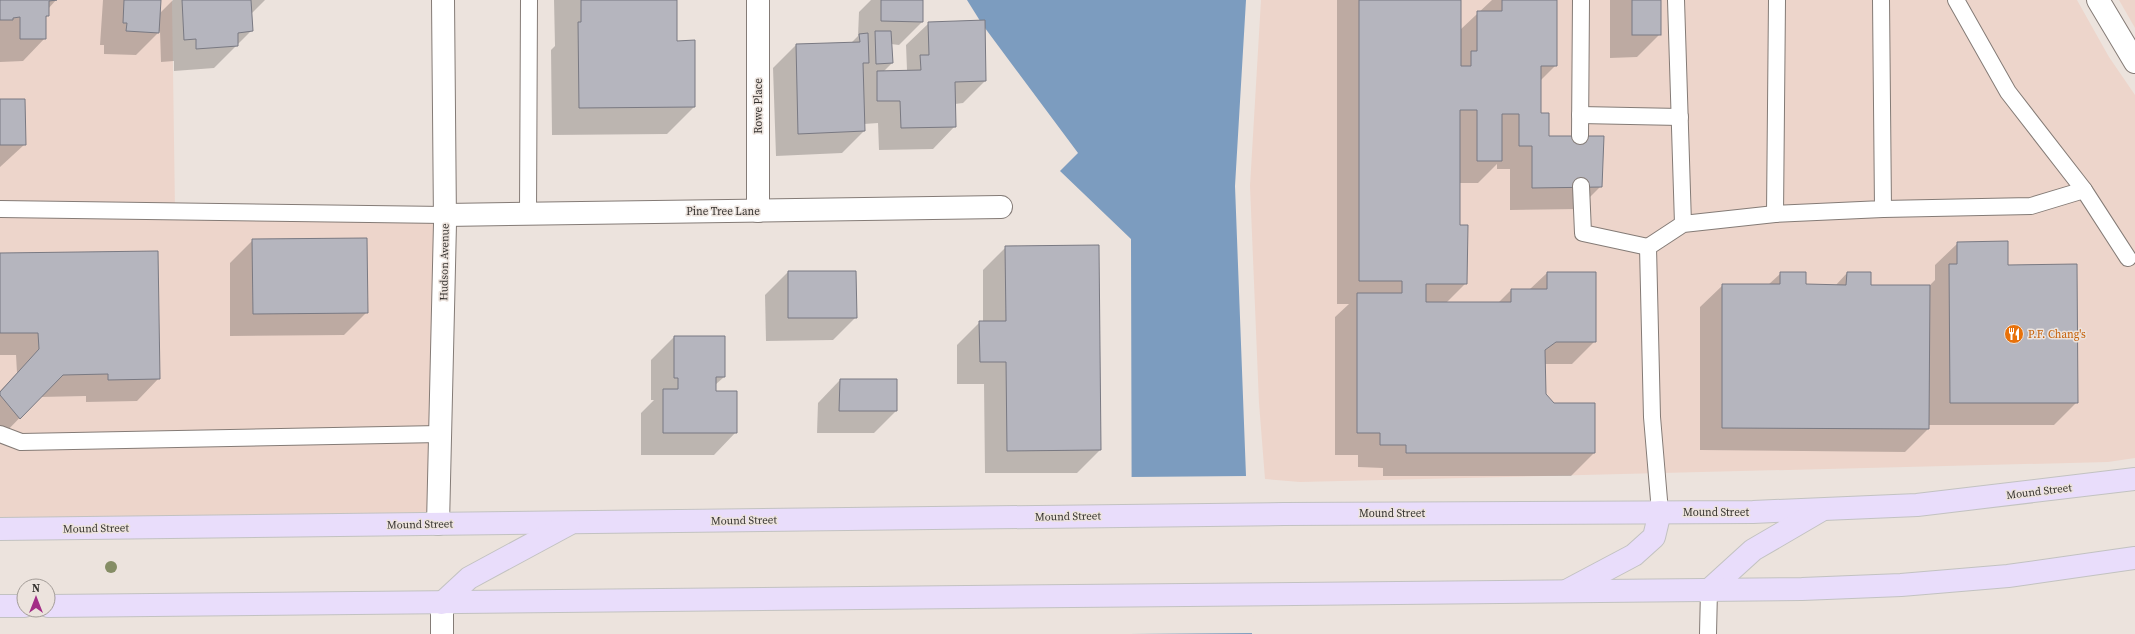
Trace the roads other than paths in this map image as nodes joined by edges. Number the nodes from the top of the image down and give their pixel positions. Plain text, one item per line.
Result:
1 (443, 0) edge
2 (529, 0) edge
3 (758, 0) edge
4 (1581, 0) edge
5 (1676, 0) edge
6 (1777, 0) edge
7 (1881, 0) edge
8 (1956, 0) edge
9 (2098, 0) edge
10 (2135, 62) edge
11 (1580, 115) junction
12 (1680, 117) junction
13 (1580, 136) dead end
14 (1581, 186) dead end
15 (2084, 190) junction
16 (1001, 207) dead end
17 (0, 209) edge
18 (1883, 209) junction
19 (758, 211) junction
20 (528, 213) junction
21 (1775, 214) junction
22 (445, 215) junction
23 (1683, 224) junction
24 (1648, 247) junction
25 (2128, 258) dead end
26 (0, 434) edge
27 (440, 434) junction
28 (2135, 479) edge
29 (1823, 509) junction
30 (1660, 512) junction
31 (572, 523) junction
32 (438, 524) junction
33 (0, 529) edge
34 (2135, 558) edge
35 (1709, 590) junction
36 (1565, 591) junction
37 (442, 603) junction
38 (0, 606) edge
39 (16, 606) edge
40 (56, 606) edge
41 (442, 634) edge
42 (1708, 634) edge

1 - 22 street, Hudson Avenue
2 - 20 lane
3 - 19 street, Rowe Place
4 - 11 lane
5 - 12 lane
6 - 21 lane
7 - 18 lane
8 - 15 lane
9 - 10 street
11 - 12 lane
11 - 13 lane
12 - 23 lane
14 - 24 lane
15 - 18 lane
15 - 25 lane
16 - 19 street, Pine Tree Lane
17 - 22 lane
18 - 21 lane
19 - 20 street, Pine Tree Lane
20 - 22 street, Pine Tree Lane
21 - 23 lane
22 - 27 street, Hudson Avenue
23 - 24 lane
24 - 30 lane
26 - 27 lane
27 - 32 street, Hudson Avenue
28 - 29 main road, Mound Street
29 - 30 main road, Mound Street
29 - 35 main road
30 - 31 main road, Mound Street
30 - 36 main road
31 - 32 main road, Mound Street
31 - 37 main road
32 - 33 main road, Mound Street
34 - 35 main road
35 - 36 main road
35 - 42 lane
36 - 37 main road
37 - 40 main road
37 - 41 street
38 - 39 main road

